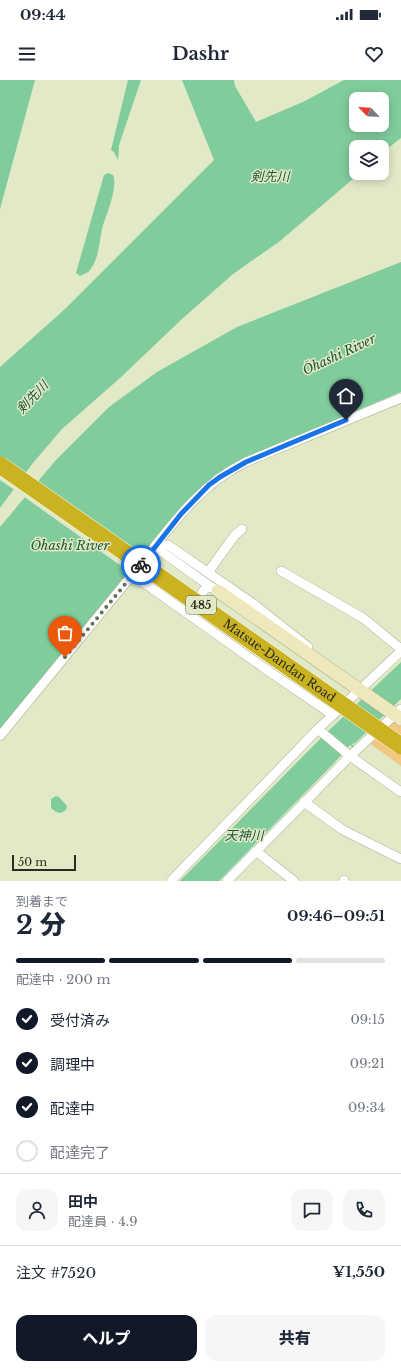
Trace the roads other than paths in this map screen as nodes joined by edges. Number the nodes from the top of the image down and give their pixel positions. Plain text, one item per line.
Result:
1 (401, 398) edge
2 (0, 465) edge
3 (242, 529) dead end
4 (157, 548) junction
5 (281, 571) dead end
6 (133, 575) junction
7 (211, 576) junction
8 (216, 590) junction
9 (187, 613) junction
10 (401, 650) edge
11 (312, 658) junction
12 (361, 691) junction
13 (397, 714) edge
14 (333, 715) junction
15 (320, 731) junction
16 (0, 736) edge
17 (401, 746) edge
18 (349, 755) junction
19 (401, 792) edge
20 (304, 802) junction
21 (256, 851) junction
22 (401, 859) edge
23 (171, 881) edge
24 (227, 881) edge
25 (294, 881) edge

1 - 4 street
2 - 17 highway, Matsue-Dandan Road / 485, bridge
3 - 7 street
4 - 6 street
4 - 7 street
4 - 8 street
5 - 10 street
6 - 9 street
6 - 16 street
7 - 11 street
8 - 9 street
8 - 11 street
9 - 14 street
10 - 12 street
11 - 12 street
12 - 13 street
12 - 14 street
13 - 18 street
14 - 15 street
15 - 18 street
15 - 23 street
18 - 19 street
18 - 20 street
20 - 21 street
20 - 22 street
21 - 24 street
21 - 25 street

